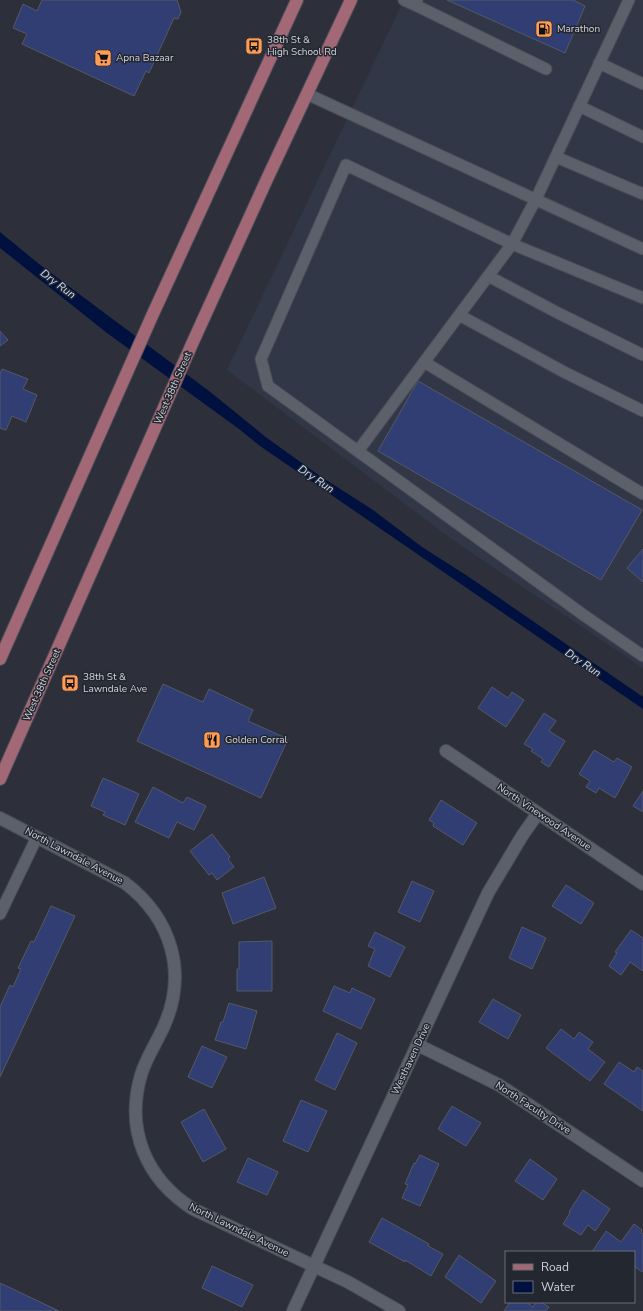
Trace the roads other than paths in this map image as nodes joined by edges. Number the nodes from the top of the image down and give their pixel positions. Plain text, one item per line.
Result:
1 (297, 0) edge
2 (351, 0) edge
3 (404, 0) edge
4 (629, 0) edge
5 (416, 3) edge
6 (599, 63) junction
7 (546, 69) dead end
8 (643, 84) edge
9 (307, 94) junction
10 (579, 106) junction
11 (643, 137) edge
12 (556, 157) junction
13 (643, 194) edge
14 (536, 199) junction
15 (512, 244) junction
16 (643, 249) edge
17 (488, 276) junction
18 (643, 298) edge
19 (459, 315) junction
20 (643, 355) edge
21 (424, 362) junction
22 (643, 411) edge
23 (358, 451) junction
24 (643, 494) edge
25 (643, 656) edge
26 (0, 659) edge
27 (446, 751) dead end
28 (0, 779) edge
29 (538, 813) junction
30 (0, 818) edge
31 (37, 836) junction
32 (643, 884) edge
33 (0, 914) edge
34 (418, 1045) junction
35 (643, 1181) edge
36 (314, 1266) junction
37 (293, 1311) edge
38 (399, 1311) edge

1 - 26 main road
2 - 9 main road, West 38th Street
3 - 5 lane
4 - 6 lane
5 - 7 lane
6 - 8 lane
6 - 10 lane
9 - 14 lane
9 - 28 main road, West 38th Street
10 - 11 lane
10 - 12 lane
12 - 13 lane
12 - 14 lane
14 - 15 lane
14 - 16 lane
15 - 17 lane
15 - 18 lane
15 - 23 lane
17 - 19 lane
17 - 20 lane
19 - 21 lane
19 - 22 lane
21 - 23 lane
21 - 24 lane
23 - 25 lane
27 - 29 street, North Vinewood Avenue
29 - 32 street, North Vinewood Avenue
29 - 34 street, Westhaven Drive
30 - 31 street, North Lawndale Avenue
31 - 33 lane
31 - 36 street, North Lawndale Avenue
34 - 35 street, North Faculty Drive
34 - 36 street, Westhaven Drive
36 - 37 street, Westhaven Drive
36 - 38 street, North Lawndale Avenue

